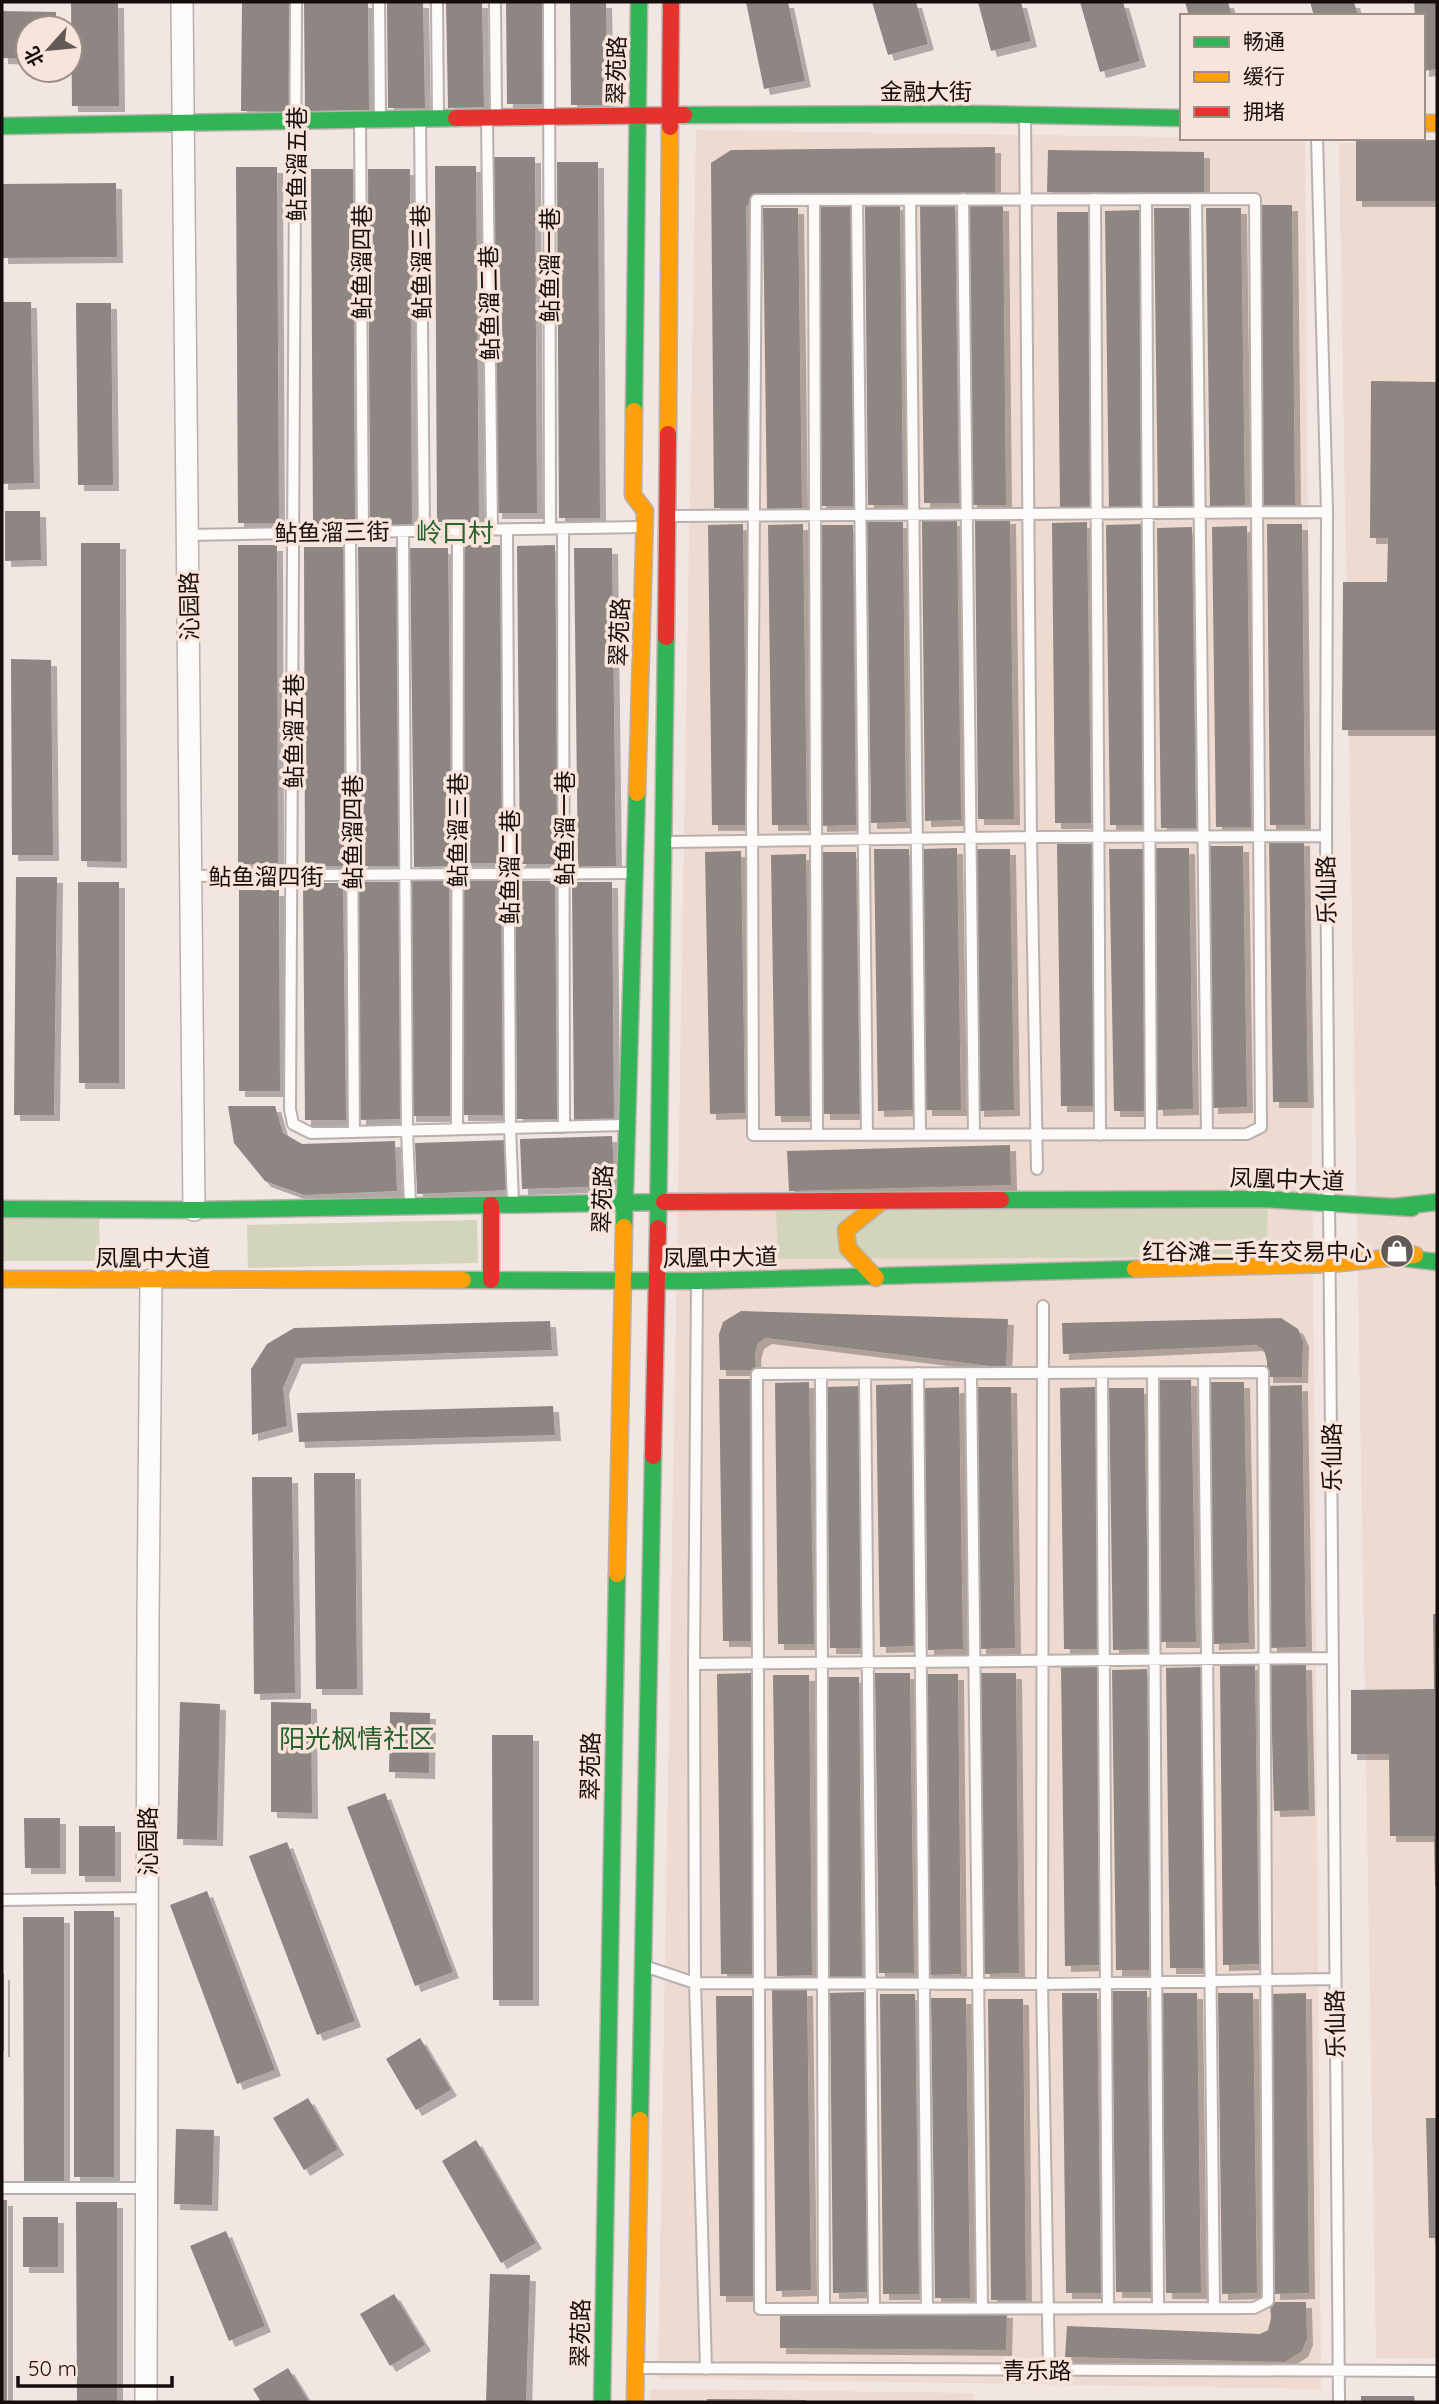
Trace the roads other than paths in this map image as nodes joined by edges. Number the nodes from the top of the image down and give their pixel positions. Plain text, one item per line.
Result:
1 (182, 2) edge
2 (296, 2) edge
3 (379, 2) edge
4 (437, 2) edge
5 (495, 2) edge
6 (548, 2) edge
7 (639, 2) edge
8 (671, 2) edge
9 (1025, 113) junction
10 (671, 115) junction
11 (638, 116) junction
12 (491, 117) junction
13 (548, 117) junction
14 (420, 118) junction
15 (438, 118) junction
16 (1180, 118) edge
17 (296, 119) junction
18 (360, 119) junction
19 (380, 119) junction
20 (184, 121) junction
21 (2, 125) edge
22 (1317, 140) edge
23 (1026, 199) junction
24 (1095, 199) junction
25 (1146, 199) junction
26 (1196, 199) junction
27 (814, 200) junction
28 (857, 200) junction
29 (910, 200) junction
30 (963, 200) junction
31 (1328, 512) junction
32 (1147, 513) junction
33 (1200, 513) junction
34 (1257, 513) junction
35 (967, 514) junction
36 (1029, 514) junction
37 (1097, 514) junction
38 (861, 515) junction
39 (914, 515) junction
40 (666, 516) junction
41 (754, 516) junction
42 (815, 516) junction
43 (645, 527) junction
44 (550, 529) junction
45 (563, 529) junction
46 (458, 530) junction
47 (492, 530) junction
48 (507, 530) junction
49 (403, 531) junction
50 (424, 531) junction
51 (350, 532) junction
52 (363, 532) junction
53 (294, 533) junction
54 (188, 535) junction
55 (1099, 836) junction
56 (1149, 836) junction
57 (1203, 836) junction
58 (1259, 836) junction
59 (1326, 836) junction
60 (971, 837) junction
61 (1031, 837) junction
62 (917, 838) junction
63 (816, 839) junction
64 (864, 839) junction
65 (752, 841) junction
66 (665, 842) junction
67 (635, 873) junction
68 (457, 874) junction
69 (509, 874) junction
70 (564, 874) junction
71 (353, 875) junction
72 (405, 875) junction
73 (191, 876) junction
74 (292, 876) junction
75 (628, 1125) junction
76 (564, 1127) junction
77 (510, 1128) junction
78 (457, 1129) junction
79 (407, 1131) junction
80 (354, 1132) junction
81 (817, 1135) junction
82 (867, 1135) junction
83 (920, 1135) junction
84 (974, 1135) junction
85 (1036, 1135) junction
86 (1100, 1135) junction
87 (1151, 1135) junction
88 (1207, 1135) junction
89 (1037, 1169) dead end
90 (883, 1201) junction
91 (625, 1202) junction
92 (659, 1202) junction
93 (1437, 1202) edge
94 (1330, 1203) junction
95 (513, 1204) junction
96 (491, 1205) junction
97 (410, 1206) junction
98 (1393, 1207) junction
99 (2, 1209) edge
100 (194, 1210) junction
101 (1437, 1210) edge
102 (1437, 1253) edge
103 (1394, 1258) junction
104 (1437, 1262) edge
105 (1331, 1264) junction
106 (876, 1278) junction
107 (2, 1279) edge
108 (151, 1280) junction
109 (491, 1280) junction
110 (622, 1280) junction
111 (656, 1281) junction
112 (696, 1281) junction
113 (1043, 1306) dead end
114 (918, 1373) junction
115 (971, 1373) junction
116 (1043, 1373) junction
117 (1102, 1373) junction
118 (1153, 1373) junction
119 (1203, 1373) junction
120 (821, 1374) junction
121 (865, 1374) junction
122 (1264, 1658) junction
123 (1331, 1658) junction
124 (1207, 1659) junction
125 (1155, 1660) junction
126 (1104, 1661) junction
127 (867, 1662) junction
128 (920, 1662) junction
129 (974, 1662) junction
130 (1043, 1662) junction
131 (758, 1663) junction
132 (822, 1663) junction
133 (694, 1664) junction
134 (147, 1898) junction
135 (2, 1900) edge
136 (642, 1966) junction
137 (1335, 1979) junction
138 (1266, 1980) junction
139 (1210, 1981) junction
140 (1156, 1982) junction
141 (695, 1983) junction
142 (759, 1983) junction
143 (823, 1983) junction
144 (871, 1983) junction
145 (924, 1983) junction
146 (978, 1983) junction
147 (1106, 1983) junction
148 (1042, 1984) junction
149 (2, 2188) edge
150 (147, 2188) junction
151 (982, 2308) junction
152 (1048, 2308) junction
153 (1108, 2308) junction
154 (1158, 2308) junction
155 (1214, 2308) junction
156 (824, 2309) junction
157 (874, 2309) junction
158 (928, 2309) junction
159 (636, 2368) junction
160 (706, 2368) junction
161 (1049, 2370) junction
162 (1339, 2370) junction
163 (1437, 2371) edge
164 (146, 2402) edge
165 (602, 2402) edge
166 (635, 2402) edge
167 (1339, 2402) edge

1 - 20 street, 沁园路
2 - 17 lane, 鲇鱼溜五巷
3 - 19 lane
4 - 15 lane
5 - 12 lane, 鲇鱼溜二巷
6 - 13 lane, 鲇鱼溜一巷
7 - 11 main road, 翠苑路
8 - 10 main road, 翠苑路
9 - 10 main road, 金融大街
9 - 16 main road, 金融大街
9 - 23 lane
10 - 11 main road, 金融大街
10 - 40 main road, 翠苑路
11 - 13 main road, 金融大街
11 - 43 main road, 翠苑路
12 - 13 main road, 金融大街
12 - 15 main road, 金融大街
12 - 47 lane, 鲇鱼溜二巷
13 - 44 lane, 鲇鱼溜一巷
14 - 15 main road, 金融大街
14 - 19 main road, 金融大街
14 - 50 lane, 鲇鱼溜三巷
17 - 18 main road, 金融大街
17 - 20 main road, 金融大街
17 - 53 lane, 鲇鱼溜五巷
18 - 19 main road, 金融大街
18 - 52 lane, 鲇鱼溜四巷
20 - 21 main road, 金融大街
20 - 54 street, 沁园路
22 - 31 lane, 乐仙路
23 - 24 lane
23 - 30 lane
23 - 36 lane
24 - 25 lane
24 - 37 lane
25 - 26 lane
25 - 32 lane
26 - 33 lane
26 - 34 lane
27 - 28 lane
27 - 41 lane
27 - 42 lane
28 - 29 lane
28 - 38 lane
29 - 30 lane
29 - 39 lane
30 - 35 lane
31 - 34 lane
31 - 59 lane, 乐仙路
32 - 33 lane
32 - 37 lane
32 - 56 lane
33 - 34 lane
33 - 57 lane
34 - 58 lane
35 - 36 lane
35 - 39 lane
35 - 60 lane
36 - 37 lane
36 - 61 lane
37 - 55 lane
38 - 39 lane
38 - 42 lane
38 - 64 lane
39 - 62 lane
40 - 41 lane
40 - 66 main road, 翠苑路
41 - 42 lane
41 - 65 lane
42 - 63 lane
43 - 45 lane, 鲇鱼溜三街
43 - 67 main road, 翠苑路
44 - 45 lane, 鲇鱼溜三街
44 - 48 lane, 鲇鱼溜三街
45 - 70 lane, 鲇鱼溜一巷
46 - 47 lane, 鲇鱼溜三街
46 - 50 lane, 鲇鱼溜三街
46 - 68 lane, 鲇鱼溜三巷
47 - 48 lane, 鲇鱼溜三街
48 - 69 lane, 鲇鱼溜二巷
49 - 50 lane, 鲇鱼溜三街
49 - 52 lane, 鲇鱼溜三街
49 - 72 lane
51 - 52 lane, 鲇鱼溜三街
51 - 53 lane, 鲇鱼溜三街
51 - 71 lane, 鲇鱼溜四巷
53 - 54 lane, 鲇鱼溜三街
53 - 74 lane, 鲇鱼溜五巷
54 - 73 street, 沁园路
55 - 56 lane
55 - 61 lane
55 - 86 lane
56 - 57 lane
56 - 87 lane
57 - 58 lane
57 - 88 lane
58 - 59 lane
58 - 88 lane
59 - 94 lane, 乐仙路
60 - 61 lane
60 - 62 lane
60 - 84 lane
61 - 85 lane
62 - 64 lane
62 - 83 lane
63 - 64 lane
63 - 65 lane
63 - 81 lane
64 - 82 lane
65 - 66 lane
65 - 81 lane
66 - 92 main road, 翠苑路
67 - 70 lane, 鲇鱼溜四街
67 - 75 main road, 翠苑路
68 - 69 lane, 鲇鱼溜四街
68 - 72 lane, 鲇鱼溜四街
68 - 78 lane, 鲇鱼溜三巷
69 - 70 lane, 鲇鱼溜四街
69 - 77 lane, 鲇鱼溜二巷
70 - 76 lane, 鲇鱼溜一巷
71 - 72 lane, 鲇鱼溜四街
71 - 74 lane, 鲇鱼溜四街
71 - 80 lane, 鲇鱼溜四巷
72 - 79 lane
73 - 74 lane, 鲇鱼溜四街
73 - 100 street, 沁园路
74 - 80 lane, 鲇鱼溜五巷
75 - 76 lane, 鲇鱼溜五巷
75 - 91 main road, 翠苑路
76 - 77 lane, 鲇鱼溜五巷
77 - 78 lane, 鲇鱼溜五巷
77 - 95 lane, 鲇鱼溜二巷
78 - 79 lane, 鲇鱼溜五巷
79 - 80 lane, 鲇鱼溜五巷
79 - 97 lane
81 - 82 lane
82 - 83 lane
83 - 84 lane
84 - 85 lane
85 - 86 lane
85 - 89 lane
86 - 87 lane
87 - 88 lane
90 - 92 main road, 凤凰中大道
90 - 94 main road, 凤凰中大道
90 - 106 main road
91 - 92 main road, 凤凰中大道
91 - 95 main road, 凤凰中大道
91 - 110 main road, 翠苑路
92 - 111 main road, 翠苑路
93 - 98 main road
94 - 98 main road, 凤凰中大道
94 - 105 lane, 乐仙路
95 - 96 main road, 凤凰中大道
96 - 97 main road, 凤凰中大道
96 - 109 main road
97 - 100 main road, 凤凰中大道
98 - 101 main road, 凤凰中大道
99 - 100 main road, 凤凰中大道
102 - 103 main road, 凤凰中大道
103 - 104 main road
103 - 105 main road, 凤凰中大道
105 - 106 main road, 凤凰中大道
105 - 123 lane, 乐仙路
106 - 112 main road, 凤凰中大道
107 - 108 main road, 凤凰中大道
108 - 109 main road, 凤凰中大道
108 - 134 street, 沁园路
109 - 110 main road, 凤凰中大道
110 - 111 main road, 凤凰中大道
110 - 165 main road, 翠苑路
111 - 112 main road, 凤凰中大道
111 - 136 main road, 翠苑路
112 - 133 lane
113 - 116 lane
114 - 115 lane
114 - 121 lane
114 - 128 lane
115 - 116 lane
115 - 129 lane
116 - 117 lane
116 - 130 lane
117 - 118 lane
117 - 126 lane
118 - 119 lane
118 - 125 lane
119 - 122 lane
119 - 124 lane
120 - 121 lane
120 - 131 lane
120 - 132 lane
121 - 127 lane
122 - 123 lane
122 - 124 lane
122 - 138 lane
123 - 137 lane, 乐仙路
124 - 125 lane
124 - 139 lane
125 - 126 lane
125 - 140 lane
126 - 130 lane
126 - 147 lane
127 - 128 lane
127 - 132 lane
127 - 144 lane
128 - 129 lane
128 - 145 lane
129 - 130 lane
129 - 146 lane
130 - 148 lane
131 - 132 lane
131 - 133 lane
131 - 142 lane
132 - 143 lane
133 - 141 lane
134 - 135 lane
134 - 150 street, 沁园路
136 - 141 lane
136 - 159 main road, 翠苑路
137 - 138 lane
137 - 162 lane, 乐仙路
138 - 139 lane
138 - 155 lane
139 - 140 lane
139 - 155 lane
140 - 147 lane
140 - 154 lane
141 - 142 lane
141 - 160 lane
142 - 143 lane
142 - 156 lane
143 - 144 lane
143 - 156 lane
144 - 145 lane
144 - 157 lane
145 - 146 lane
145 - 158 lane
146 - 148 lane
146 - 151 lane
147 - 148 lane
147 - 153 lane
148 - 152 lane
149 - 150 lane
150 - 164 street, 沁园路
151 - 152 lane
151 - 158 lane
152 - 153 lane
152 - 161 lane
153 - 154 lane
154 - 155 lane
156 - 157 lane
157 - 158 lane
159 - 160 lane, 青乐路
159 - 166 main road, 翠苑路
160 - 161 lane, 青乐路
161 - 162 lane, 青乐路
162 - 163 lane, 青乐路
162 - 167 lane, 乐仙路

